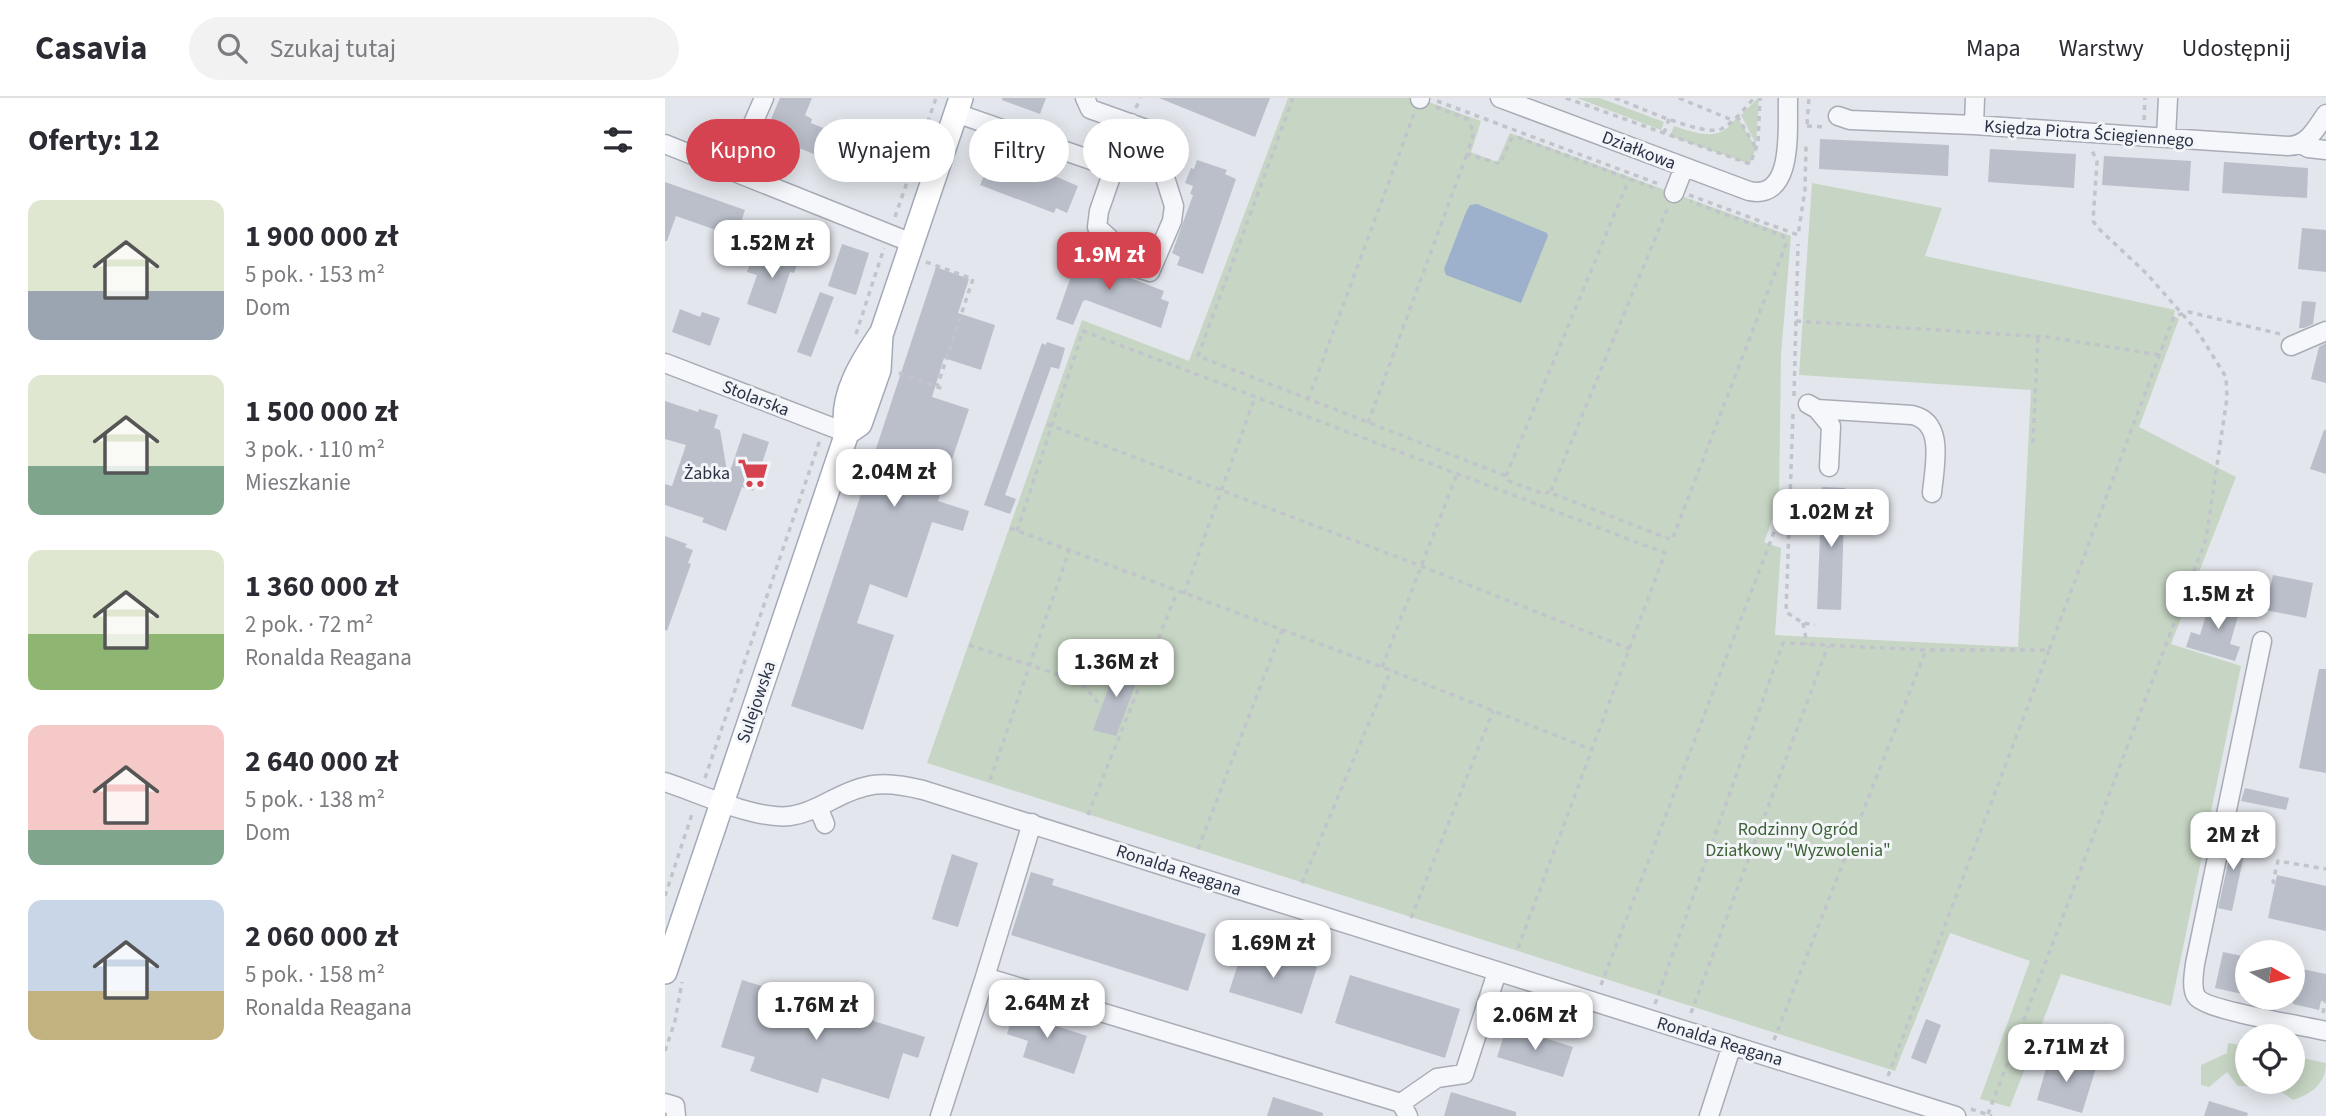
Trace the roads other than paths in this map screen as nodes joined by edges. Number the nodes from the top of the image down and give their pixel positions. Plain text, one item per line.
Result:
1 (764, 98) edge
2 (1085, 98) edge
3 (1500, 98) edge
4 (1788, 98) edge
5 (1975, 98) edge
6 (2168, 98) edge
7 (959, 106) edge
8 (2326, 114) edge
9 (1838, 116) dead end
10 (755, 119) edge
11 (1119, 119) edge
12 (1974, 125) junction
13 (2166, 138) junction
14 (665, 144) edge
15 (2301, 144) junction
16 (2326, 150) edge
17 (686, 152) edge
18 (1083, 156) edge
19 (1684, 167) junction
20 (759, 182) edge
21 (1109, 182) edge
22 (1166, 182) edge
23 (1674, 192) road end
24 (918, 252) junction
25 (2326, 331) edge
26 (2291, 346) road end
27 (665, 363) edge
28 (847, 433) junction
29 (1829, 467) dead end
30 (1932, 493) dead end
31 (2262, 642) dead end
32 (665, 782) edge
33 (723, 802) junction
34 (818, 807) junction
35 (825, 824) dead end
36 (1032, 824) junction
37 (665, 972) edge
38 (1497, 972) junction
39 (985, 977) junction
40 (2326, 1031) edge
41 (1732, 1045) junction
42 (665, 1103) edge
43 (1404, 1109) edge
44 (676, 1116) edge
45 (940, 1116) edge
46 (1709, 1116) edge
47 (1956, 1116) edge

1 - 10 street
2 - 11 street
3 - 19 street, Działkowa
4 - 19 street, Działkowa
5 - 12 street
6 - 13 street
7 - 18 street
7 - 24 main road, Sulejowska
8 - 15 street
9 - 12 street, Księdza Piotra Ściegiennego
12 - 13 street, Księdza Piotra Ściegiennego
13 - 15 street, Księdza Piotra Ściegiennego
14 - 17 street
15 - 16 street, Księdza Piotra Ściegiennego
19 - 23 street
20 - 24 street
21 - 22 street
24 - 28 main road, Sulejowska
25 - 26 street
27 - 28 street, Stolarska
28 - 33 main road, Sulejowska
29 - 30 street
31 - 40 street
32 - 33 street, Ronalda Reagana
33 - 34 street, Ronalda Reagana
33 - 37 main road, Sulejowska
34 - 35 street
34 - 36 street, Ronalda Reagana
36 - 38 street, Ronalda Reagana
36 - 39 street
38 - 41 street, Ronalda Reagana
38 - 43 street
39 - 43 street
39 - 45 street
41 - 46 street
41 - 47 street, Ronalda Reagana
42 - 44 street

